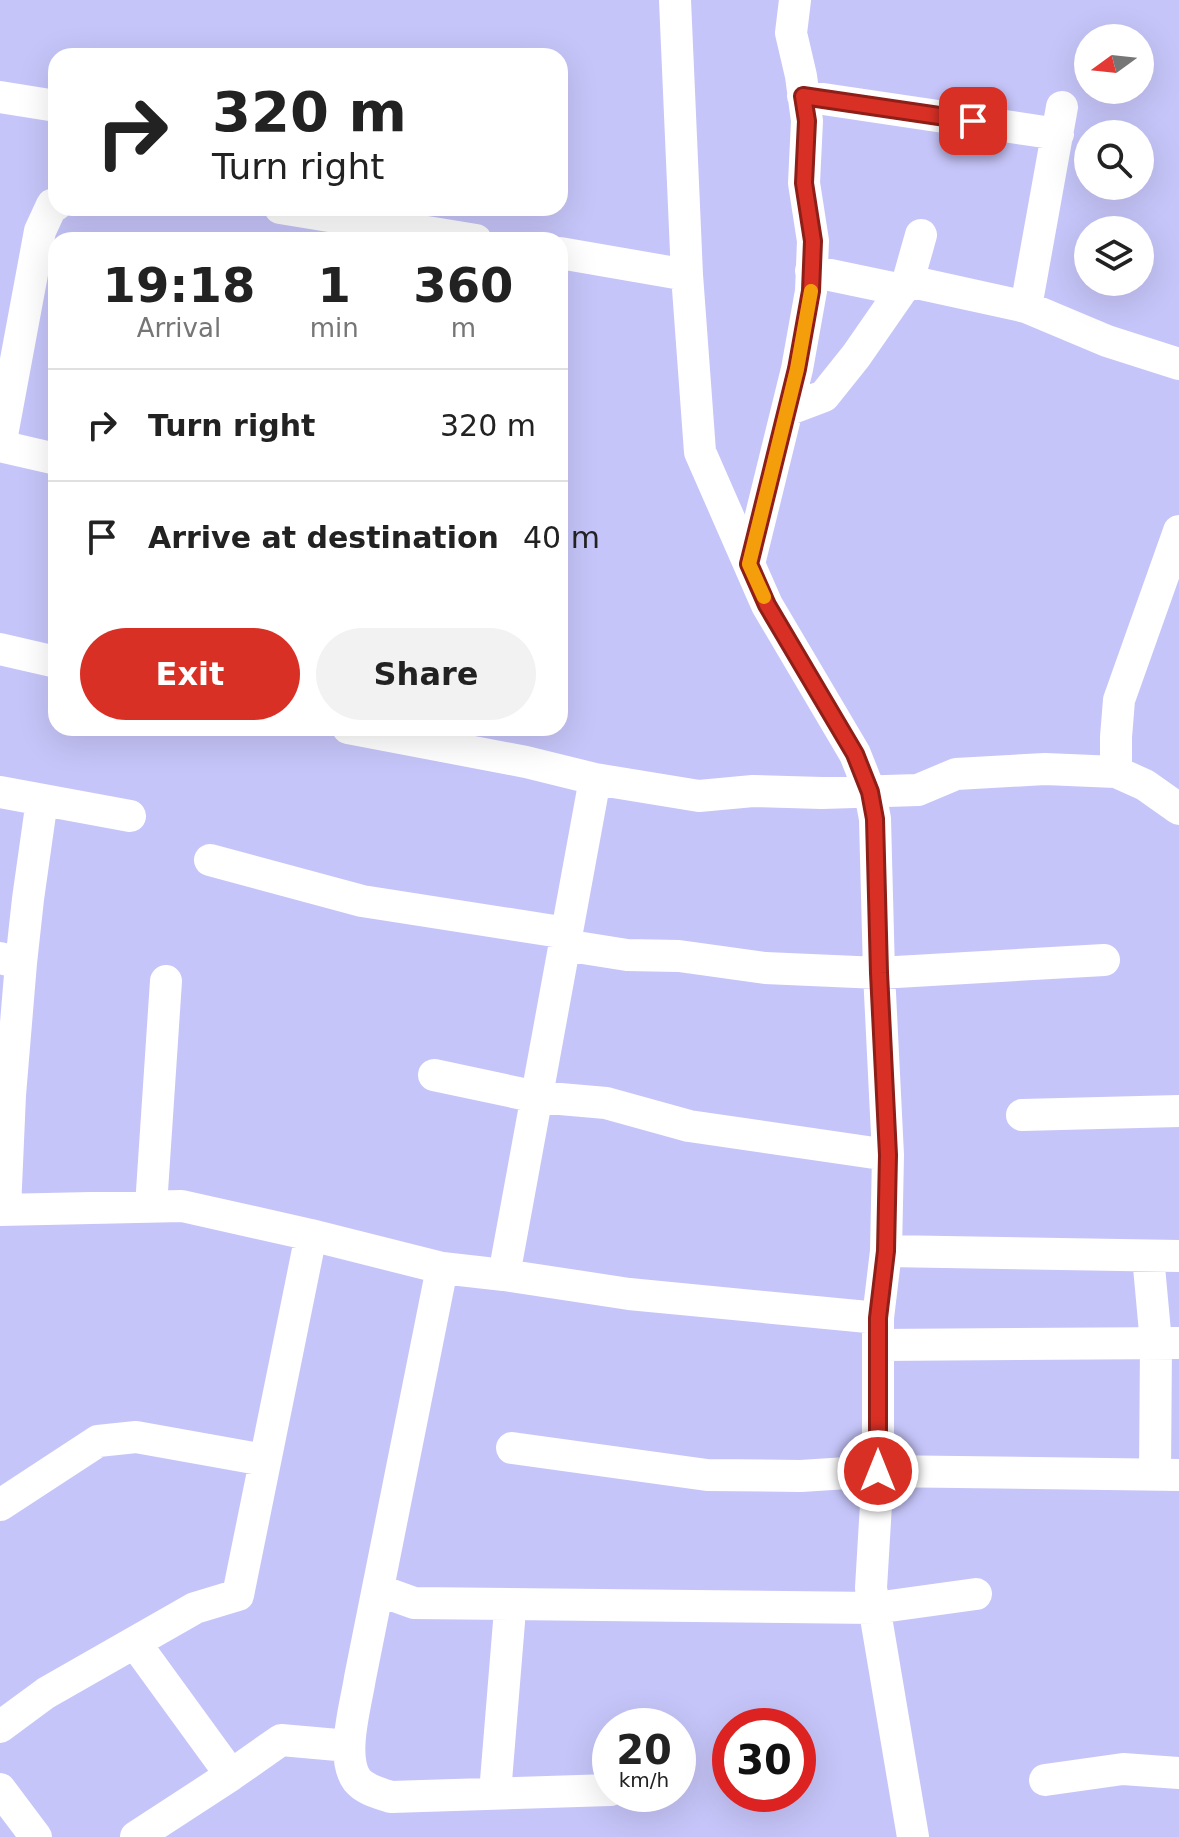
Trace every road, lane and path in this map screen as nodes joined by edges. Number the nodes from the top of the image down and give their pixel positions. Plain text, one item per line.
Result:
1 (675, 0) edge
2 (795, 0) edge
3 (803, 96) junction
4 (0, 97) edge
5 (48, 105) edge
6 (48, 214) edge
7 (329, 216) edge
8 (427, 232) edge
9 (921, 235) dead end
10 (568, 254) edge
11 (811, 271) junction
12 (687, 275) junction
13 (905, 286) junction
14 (1026, 307) junction
15 (1179, 364) edge
16 (787, 410) junction
17 (0, 446) edge
18 (48, 457) edge
19 (1179, 531) edge
20 (749, 564) junction
21 (0, 649) edge
22 (48, 659) edge
23 (390, 736) edge
24 (1116, 772) junction
25 (595, 779) junction
26 (0, 792) edge
27 (870, 792) junction
28 (42, 800) junction
29 (1179, 809) edge
30 (130, 816) dead end
31 (210, 860) dead end
32 (566, 939) junction
33 (1104, 960) dead end
34 (11, 961) edge
35 (879, 973) junction
36 (166, 981) dead end
37 (434, 1075) dead end
38 (537, 1097) junction
39 (1179, 1111) edge
40 (1022, 1115) dead end
41 (888, 1155) junction
42 (151, 1206) junction
43 (3, 1210) edge
44 (311, 1235) junction
45 (886, 1251) junction
46 (1164, 1256) edge
47 (442, 1268) junction
48 (504, 1275) junction
49 (878, 1331) junction
50 (1167, 1343) edge
51 (512, 1448) dead end
52 (265, 1460) junction
53 (878, 1471) junction
54 (1167, 1474) edge
55 (0, 1505) edge
56 (378, 1590) junction
57 (976, 1594) dead end
58 (875, 1608) junction
59 (509, 1622) dead end
60 (135, 1643) junction
61 (0, 1727) edge
62 (349, 1746) junction
63 (1179, 1773) edge
64 (231, 1775) junction
65 (1045, 1780) dead end
66 (0, 1789) edge
67 (592, 1790) edge
68 (495, 1793) junction
69 (36, 1837) edge
70 (136, 1837) edge
71 (913, 1837) edge

1 - 12 street
2 - 3 street
3 - 11 street
3 - 14 street
4 - 5 street
6 - 17 street
7 - 8 street
9 - 13 street
10 - 12 street
11 - 13 street
11 - 16 street
12 - 20 street
13 - 14 street
13 - 16 street
14 - 15 street
16 - 20 street
17 - 18 street
19 - 24 street
20 - 27 street
21 - 22 street
23 - 25 street
24 - 27 street
24 - 29 street
25 - 27 street
25 - 32 street
26 - 28 street
27 - 35 street
28 - 30 street
28 - 34 street
31 - 32 street
32 - 35 street
32 - 38 street
33 - 35 street
34 - 43 street
35 - 41 street
36 - 42 street
37 - 38 street
38 - 41 street
38 - 48 street
39 - 40 street
41 - 45 street
42 - 43 street
42 - 44 street
44 - 47 street
44 - 52 street
45 - 46 street
45 - 49 street
46 - 50 street
47 - 48 street
47 - 56 street
48 - 49 street
49 - 50 street
49 - 53 street
50 - 54 street
51 - 53 street
52 - 55 street
52 - 60 street
53 - 54 street
53 - 58 street
56 - 58 street
56 - 62 street
57 - 58 street
58 - 71 street
59 - 68 street
60 - 61 street
60 - 64 street
62 - 64 street
62 - 68 street
63 - 65 street
64 - 70 street
66 - 69 street
67 - 68 street

